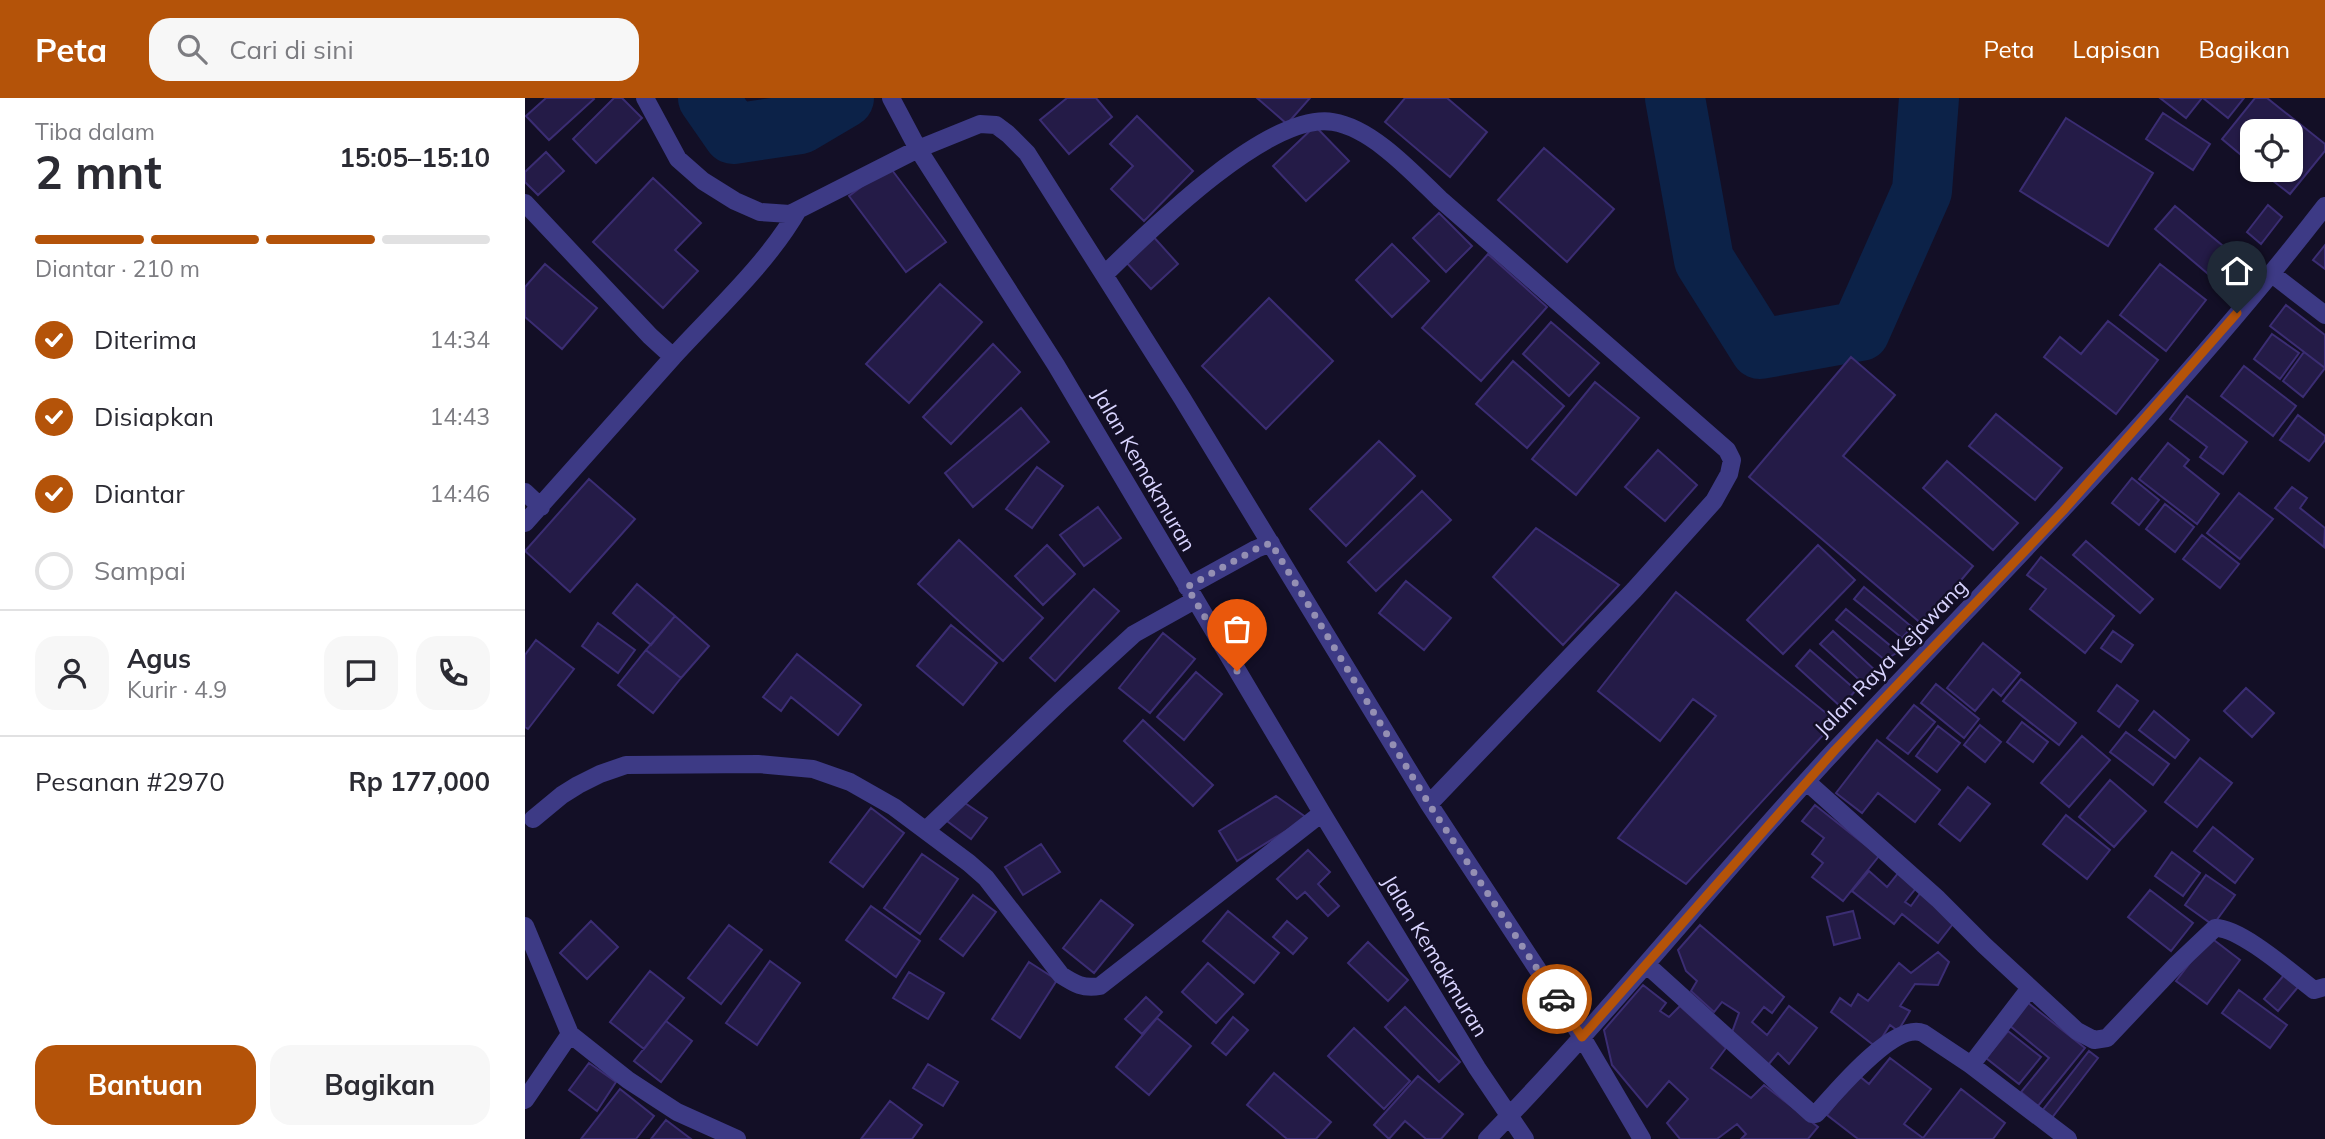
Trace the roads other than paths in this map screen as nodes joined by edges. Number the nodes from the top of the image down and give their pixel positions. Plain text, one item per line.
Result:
1 (645, 98) edge
2 (892, 100) edge
3 (918, 149) junction
4 (525, 203) edge
5 (2325, 206) edge
6 (798, 210) junction
7 (2272, 274) junction
8 (1104, 275) junction
9 (2325, 315) edge
10 (673, 357) junction
11 (525, 492) edge
12 (541, 507) junction
13 (525, 523) edge
14 (1264, 546) junction
15 (1192, 590) junction
16 (1807, 782) junction
17 (1429, 804) junction
18 (1322, 813) junction
19 (528, 818) edge
20 (926, 830) junction
21 (525, 926) edge
22 (1647, 965) junction
23 (2325, 987) edge
24 (2030, 988) junction
25 (570, 1034) junction
26 (1582, 1037) junction
27 (1971, 1065) junction
28 (525, 1100) edge
29 (1512, 1113) junction
30 (737, 1139) edge
31 (1487, 1139) edge
32 (1525, 1139) edge
33 (1642, 1139) edge
34 (2067, 1139) edge

1 - 6 street
2 - 3 street, Jalan Kemakmuran
3 - 6 street
3 - 8 street
3 - 15 street, Jalan Kemakmuran
4 - 10 street
5 - 7 street, Jalan Raya Kejawang
6 - 10 street
7 - 9 street
7 - 16 street, Jalan Raya Kejawang
8 - 14 street
8 - 17 street
10 - 12 street
11 - 12 street
12 - 13 street
14 - 15 street
14 - 17 street
15 - 18 street, Jalan Kemakmuran
15 - 20 street
16 - 22 street, Jalan Raya Kejawang
16 - 24 street
17 - 26 street
18 - 20 street
18 - 29 street, Jalan Kemakmuran
19 - 20 street
21 - 25 street
22 - 26 street, Jalan Raya Kejawang
22 - 27 street
23 - 24 street
24 - 27 street
25 - 28 street
25 - 30 street
26 - 29 street, Jalan Raya Kejawang
26 - 33 street
27 - 34 street
29 - 31 street, Jalan Raya Kejawang
29 - 32 street, Jalan Kemakmuran

